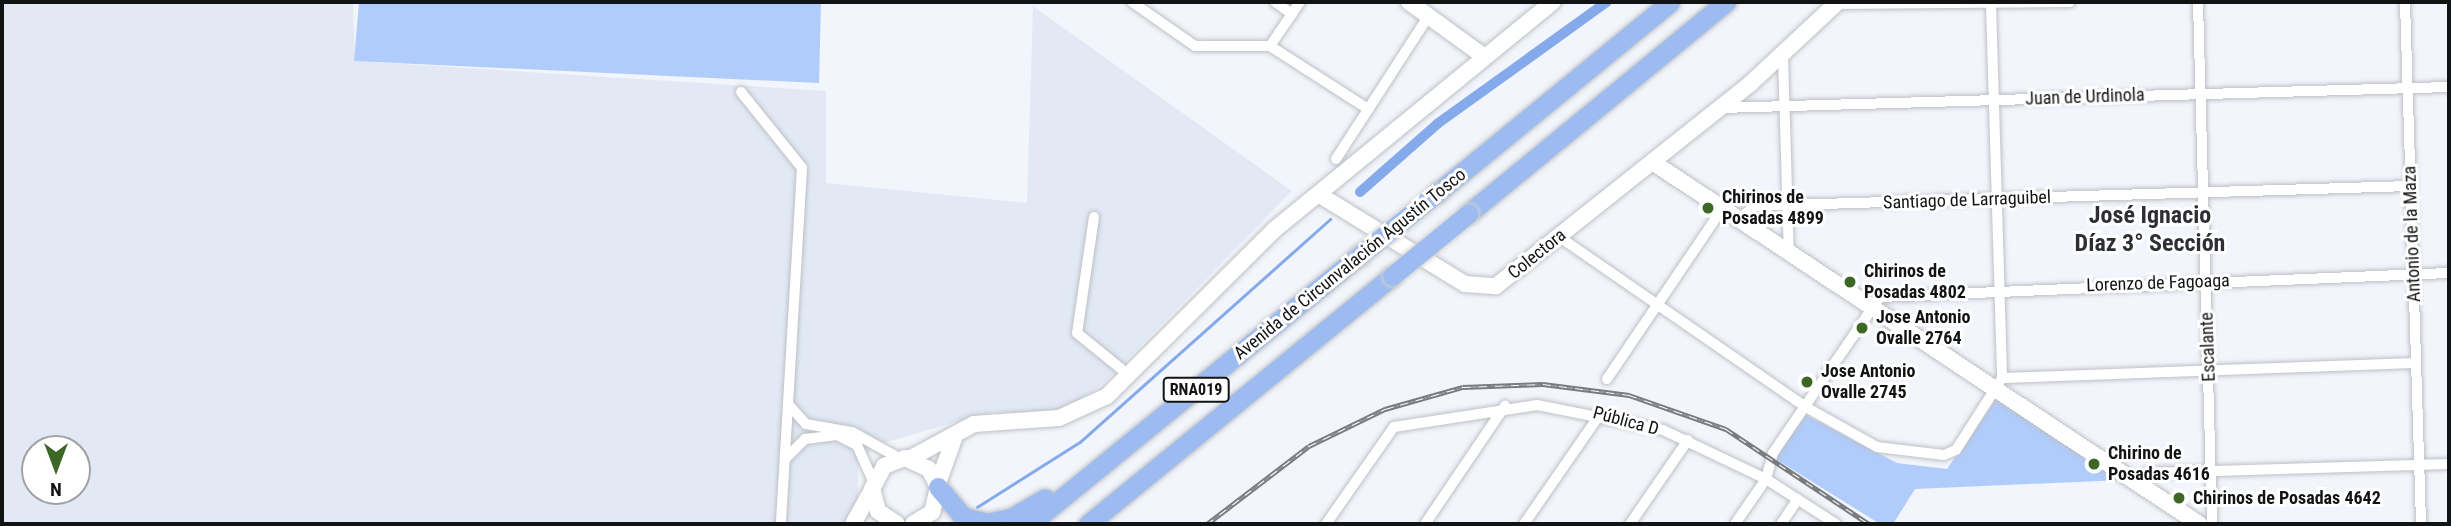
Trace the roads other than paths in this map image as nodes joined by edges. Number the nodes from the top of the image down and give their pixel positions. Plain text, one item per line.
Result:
1 (1132, 2) edge
2 (1275, 2) edge
3 (1300, 2) edge
4 (1409, 2) edge
5 (1553, 2) edge
6 (1670, 2) edge
7 (1726, 2) edge
8 (2043, 2) edge
9 (2070, 2) edge
10 (2198, 2) edge
11 (2405, 2) edge
12 (1836, 3) edge
13 (1941, 3) edge
14 (1991, 4) junction
15 (1292, 14) junction
16 (1429, 15) junction
17 (1270, 46) junction
18 (1482, 55) junction
19 (1783, 56) junction
20 (2449, 87) edge
21 (2408, 88) junction
22 (741, 92) dead end
23 (2201, 94) junction
24 (1994, 100) junction
25 (1790, 106) junction
26 (1720, 108) junction
27 (1368, 109) junction
28 (1336, 159) dead end
29 (1654, 163) junction
30 (2411, 186) junction
31 (2203, 192) junction
32 (1318, 194) junction
33 (1996, 199) junction
34 (1791, 205) junction
35 (1722, 209) junction
36 (1094, 217) dead end
37 (1738, 219) junction
38 (1558, 236) junction
39 (1789, 253) junction
40 (2449, 273) edge
41 (2414, 274) junction
42 (2205, 281) junction
43 (2000, 288) junction
44 (1871, 305) junction
45 (1657, 306) junction
46 (2416, 363) junction
47 (2209, 369) junction
48 (1130, 376) junction
49 (1607, 379) dead end
50 (1998, 384) junction
51 (788, 404) junction
52 (1505, 406) junction
53 (1804, 406) junction
54 (1172, 409) junction
55 (1601, 413) junction
56 (957, 434) junction
57 (1688, 440) junction
58 (785, 459) junction
59 (905, 459) junction
60 (2449, 464) edge
61 (2418, 465) junction
62 (2211, 472) junction
63 (1766, 479) junction
64 (2133, 481) junction
65 (872, 485) junction
66 (938, 485) junction
67 (1798, 499) junction
68 (781, 524) edge
69 (853, 524) edge
70 (891, 524) edge
71 (913, 524) edge
72 (1030, 524) edge
73 (1088, 524) edge
74 (1326, 524) edge
75 (1424, 524) edge
76 (1524, 524) edge
77 (1630, 524) edge
78 (1735, 524) edge
79 (1781, 524) edge
80 (1836, 524) edge
81 (2199, 524) edge
82 (2212, 524) edge
83 (2421, 524) edge

1 - 17 street
2 - 15 street
3 - 15 street
4 - 16 main road
5 - 18 main road
6 - 54 highway, Avenida de Circunvalación Agustín Tosco / RNA019, bridge
7 - 73 highway, Avenida de Circunvalación Agustín Tosco / RNA019, bridge
8 - 9 street
8 - 14 street
10 - 23 street, Escalante
11 - 21 street, Antonio de la Maza
12 - 13 street
12 - 19 main road, Colectora
13 - 14 street
14 - 24 street
15 - 17 street
16 - 18 main road
16 - 27 street
17 - 27 street
18 - 32 main road
19 - 25 street
19 - 26 main road, Colectora
20 - 21 street, Juan de Urdinola
21 - 23 street, Juan de Urdinola
21 - 30 street, Antonio de la Maza
22 - 51 street
23 - 24 street, Juan de Urdinola
23 - 31 street, Escalante
24 - 25 street, Juan de Urdinola
24 - 33 street
25 - 26 street, Juan de Urdinola
25 - 34 street
26 - 29 main road, Colectora
27 - 28 street
29 - 35 main road
29 - 38 main road, Colectora
30 - 31 street, Santiago de Larraguibel
30 - 41 street, Antonio de la Maza
31 - 33 street, Santiago de Larraguibel
31 - 42 street, Escalante
32 - 38 main road, Colectora
32 - 48 main road
33 - 34 street, Santiago de Larraguibel
33 - 43 street
34 - 37 street, Santiago de Larraguibel
34 - 39 street
35 - 37 main road
35 - 45 street
36 - 48 street
37 - 39 main road
38 - 45 street
39 - 44 main road
40 - 41 street, Lorenzo de Fagoaga
41 - 42 street, Lorenzo de Fagoaga
41 - 46 street, Antonio de la Maza
42 - 43 street, Lorenzo de Fagoaga
42 - 47 street, Escalante
43 - 44 street, Lorenzo de Fagoaga
43 - 50 street
44 - 50 main road
44 - 53 street
45 - 49 street
45 - 53 street
46 - 47 street
46 - 61 street, Antonio de la Maza
47 - 50 street
47 - 62 street, Escalante
48 - 56 main road
50 - 53 street
50 - 64 main road
51 - 58 street
51 - 59 street
52 - 55 street, Pública D
52 - 74 street, Pública D
52 - 75 street
53 - 63 street
54 - 66 highway
54 - 72 highway, Avenida de Circunvalación Agustín Tosco / RNA019
55 - 57 street, Pública D
55 - 76 street
56 - 59 main road
56 - 66 main road
57 - 63 street, Pública D
57 - 77 street
58 - 65 street
58 - 68 street
59 - 65 main road
59 - 66 main road
60 - 61 street
61 - 62 street
61 - 83 street, Antonio de la Maza
62 - 64 street
62 - 82 street, Escalante
63 - 67 street, Pública D
63 - 78 street
64 - 81 main road
65 - 69 main road
65 - 70 main road
66 - 71 main road
67 - 79 street
67 - 80 street, Pública D

